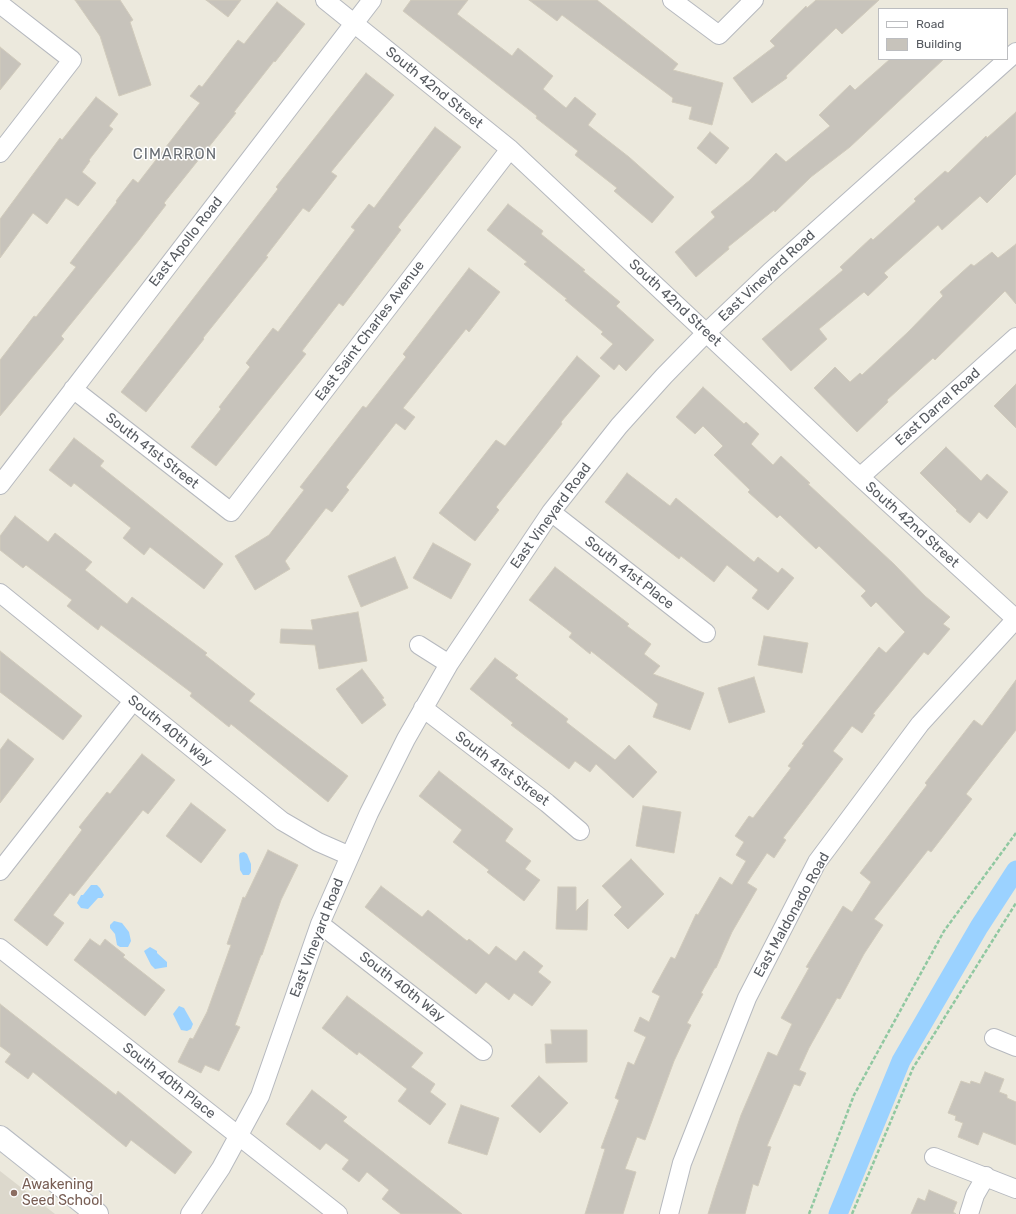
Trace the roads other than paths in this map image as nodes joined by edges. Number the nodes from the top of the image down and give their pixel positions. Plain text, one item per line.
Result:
1 (325, 0) edge
2 (372, 0) edge
3 (672, 0) edge
4 (754, 0) edge
5 (0, 4) edge
6 (354, 23) junction
7 (1016, 52) edge
8 (1008, 59) edge
9 (1007, 60) edge
10 (510, 149) junction
11 (0, 153) edge
12 (707, 332) junction
13 (1016, 337) edge
14 (73, 389) junction
15 (860, 477) junction
16 (0, 485) edge
17 (231, 512) joint
18 (551, 512) junction
19 (0, 593) edge
20 (1016, 619) edge
21 (706, 633) dead end
22 (419, 645) dead end
23 (449, 664) junction
24 (133, 701) junction
25 (423, 708) junction
26 (580, 831) dead end
27 (350, 856) junction
28 (0, 871) edge
29 (320, 924) junction
30 (0, 948) edge
31 (994, 1038) dead end
32 (1016, 1047) edge
33 (483, 1051) dead end
34 (239, 1136) junction
35 (0, 1137) edge
36 (934, 1157) dead end
37 (986, 1176) junction
38 (1016, 1189) edge
39 (98, 1214) edge
40 (190, 1214) edge
41 (338, 1214) edge
42 (669, 1214) edge
43 (969, 1214) edge

1 - 6 street, South 42nd Street
2 - 6 street, East Apollo Road
3 - 4 street
5 - 11 street
6 - 10 street, South 42nd Street
6 - 14 street, East Apollo Road
7 - 8 street, East Vineyard Road
9 - 12 street, East Vineyard Road
10 - 12 street, South 42nd Street
10 - 17 street, East Saint Charles Avenue
12 - 15 street, South 42nd Street
12 - 18 street, East Vineyard Road
13 - 15 street, East Darrel Road
14 - 16 street, East Apollo Road
14 - 17 street, South 41st Street
15 - 20 street, South 42nd Street
18 - 21 street, South 41st Place
18 - 23 street, East Vineyard Road
19 - 24 street, South 40th Way
20 - 42 street, East Maldonado Road
22 - 23 street
23 - 25 street, East Vineyard Road
24 - 27 street, South 40th Way
24 - 28 street
25 - 26 street, South 41st Street
25 - 27 street, East Vineyard Road
27 - 29 street, East Vineyard Road
29 - 33 street, South 40th Way
29 - 34 street, East Vineyard Road
30 - 34 street, South 40th Place
31 - 32 street
34 - 40 street, East Vineyard Road
34 - 41 street, South 40th Place
35 - 39 main road
36 - 37 street
37 - 38 street
37 - 43 street

